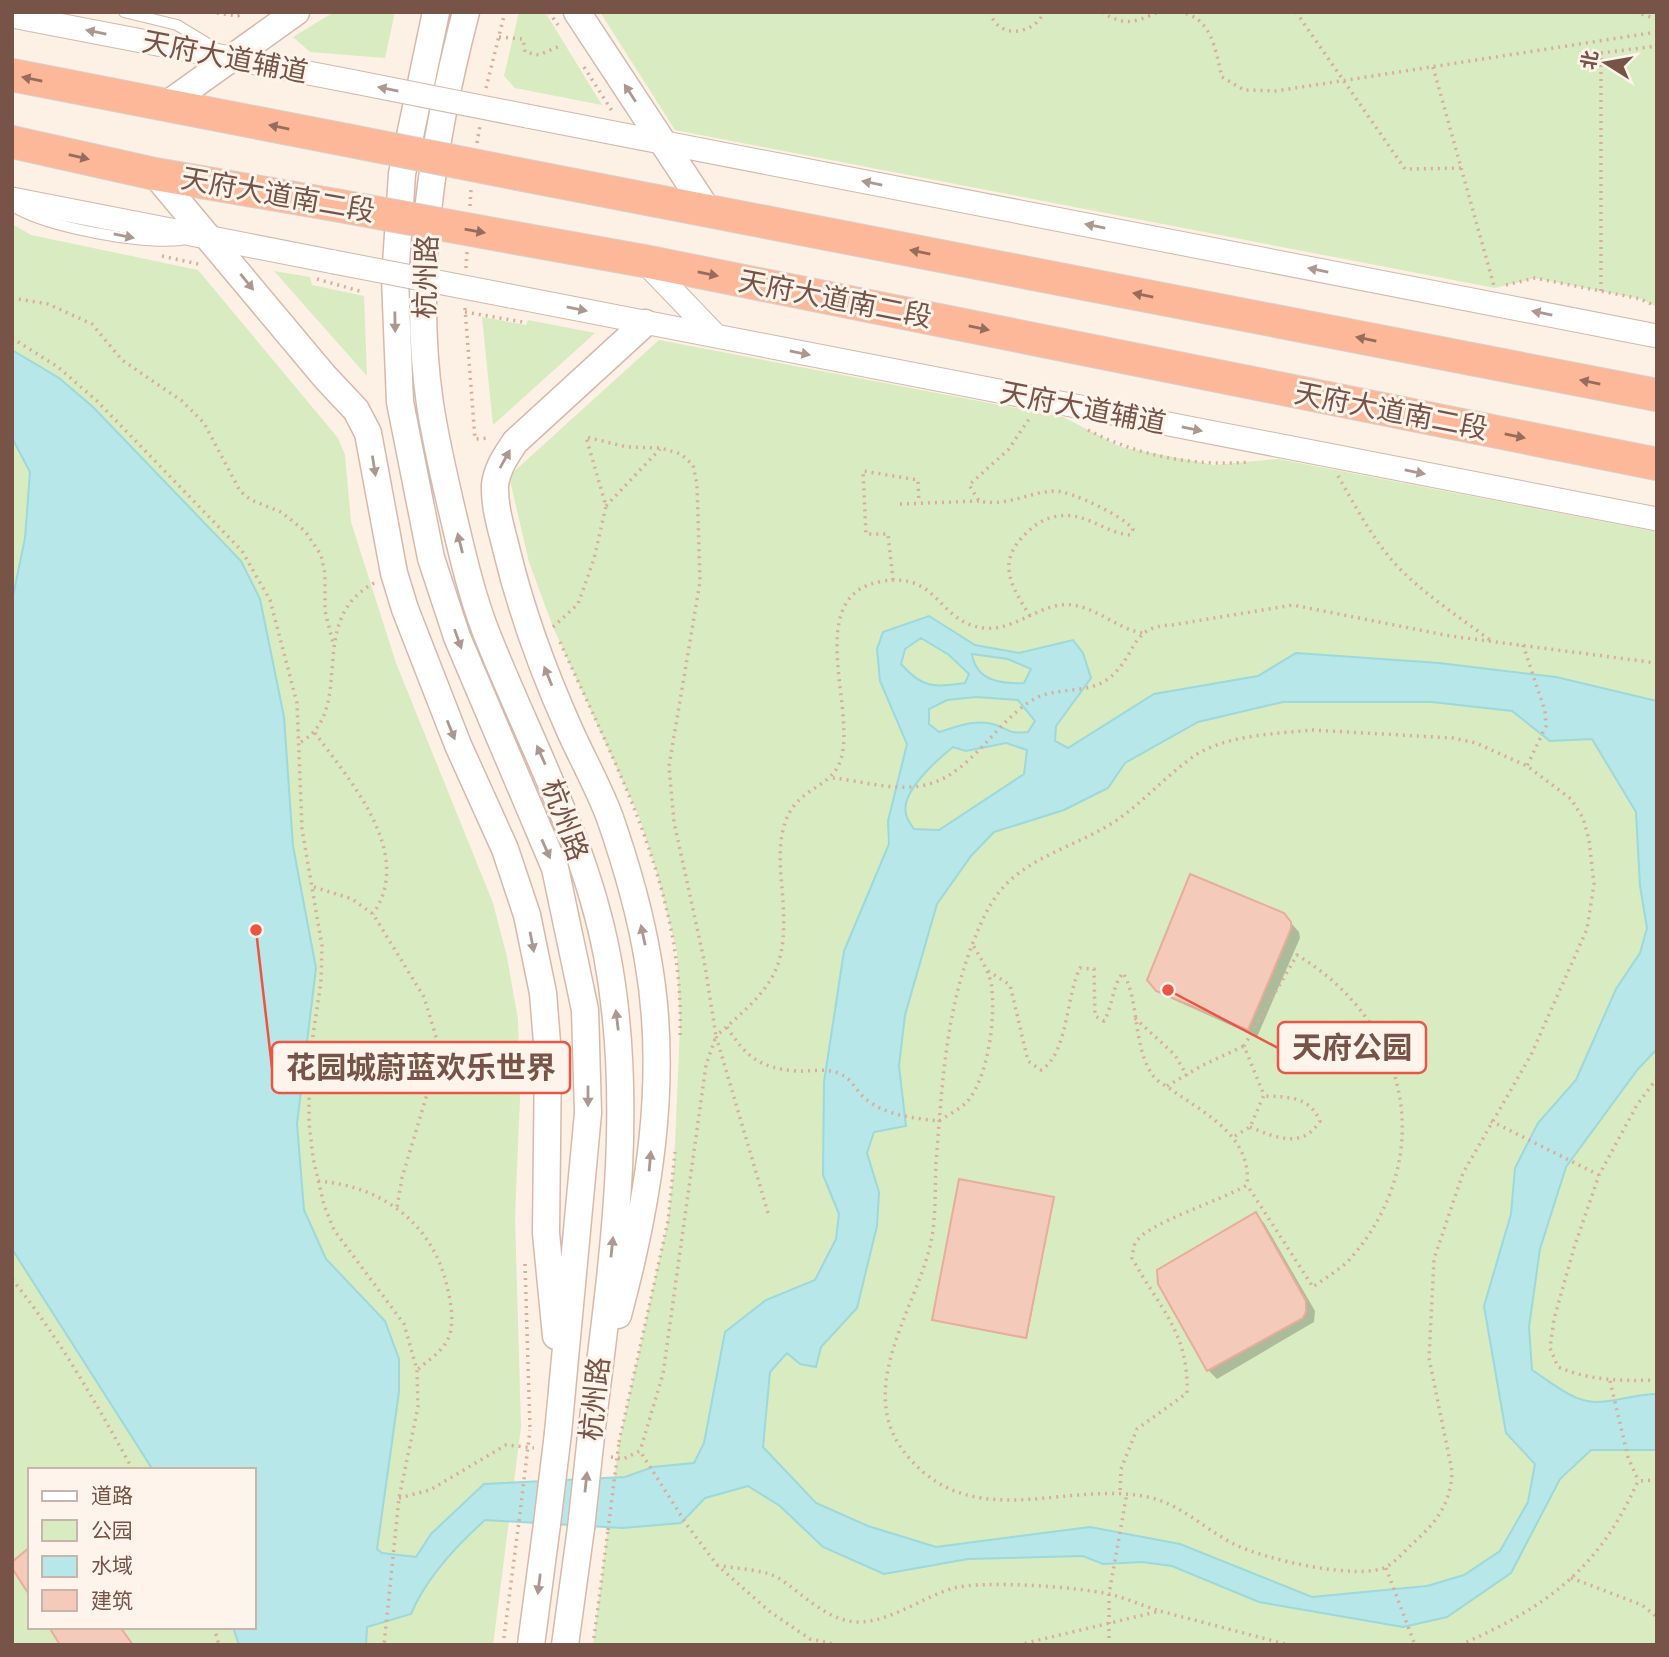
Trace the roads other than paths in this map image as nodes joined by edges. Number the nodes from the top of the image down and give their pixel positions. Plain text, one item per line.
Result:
1 (124, 12) edge
2 (296, 12) edge
3 (436, 12) edge
4 (466, 12) edge
5 (577, 12) edge
6 (12, 16) edge
7 (231, 58) junction
8 (12, 75) edge
9 (166, 105) junction
10 (12, 142) edge
11 (662, 142) junction
12 (155, 174) junction
13 (12, 199) edge
14 (12, 206) edge
15 (708, 211) junction
16 (211, 238) junction
17 (644, 261) junction
18 (645, 323) junction
19 (1657, 335) edge
20 (716, 336) junction
21 (1657, 395) edge
22 (1657, 464) edge
23 (1657, 519) edge
24 (596, 1395) junction
25 (562, 1396) junction
26 (531, 1645) edge
27 (565, 1645) edge

1 - 7 lane
2 - 7 main road
3 -> 25 main road, 杭州路
24 -> 4 main road, 杭州路
11 -> 5 main road
7 -> 6 street, 天府大道辅道
7 - 9 main road
11 -> 7 street, 天府大道辅道, bridge
9 -> 8 highway
15 -> 9 highway, bridge
10 -> 12 highway, 天府大道南二段
11 - 15 main road
19 -> 11 street
12 - 16 main road
12 -> 17 highway, 天府大道南二段, bridge
13 - 16 street
14 -> 16 lane
21 -> 15 highway
16 -> 18 street, 天府大道辅道, bridge
16 -> 25 main road
17 - 20 street
17 -> 22 highway, 天府大道南二段
18 - 20 street, 天府大道辅道
24 -> 18 main road
20 -> 23 street, 天府大道辅道
27 -> 24 main road, 杭州路, bridge
25 -> 26 main road, 杭州路, bridge

